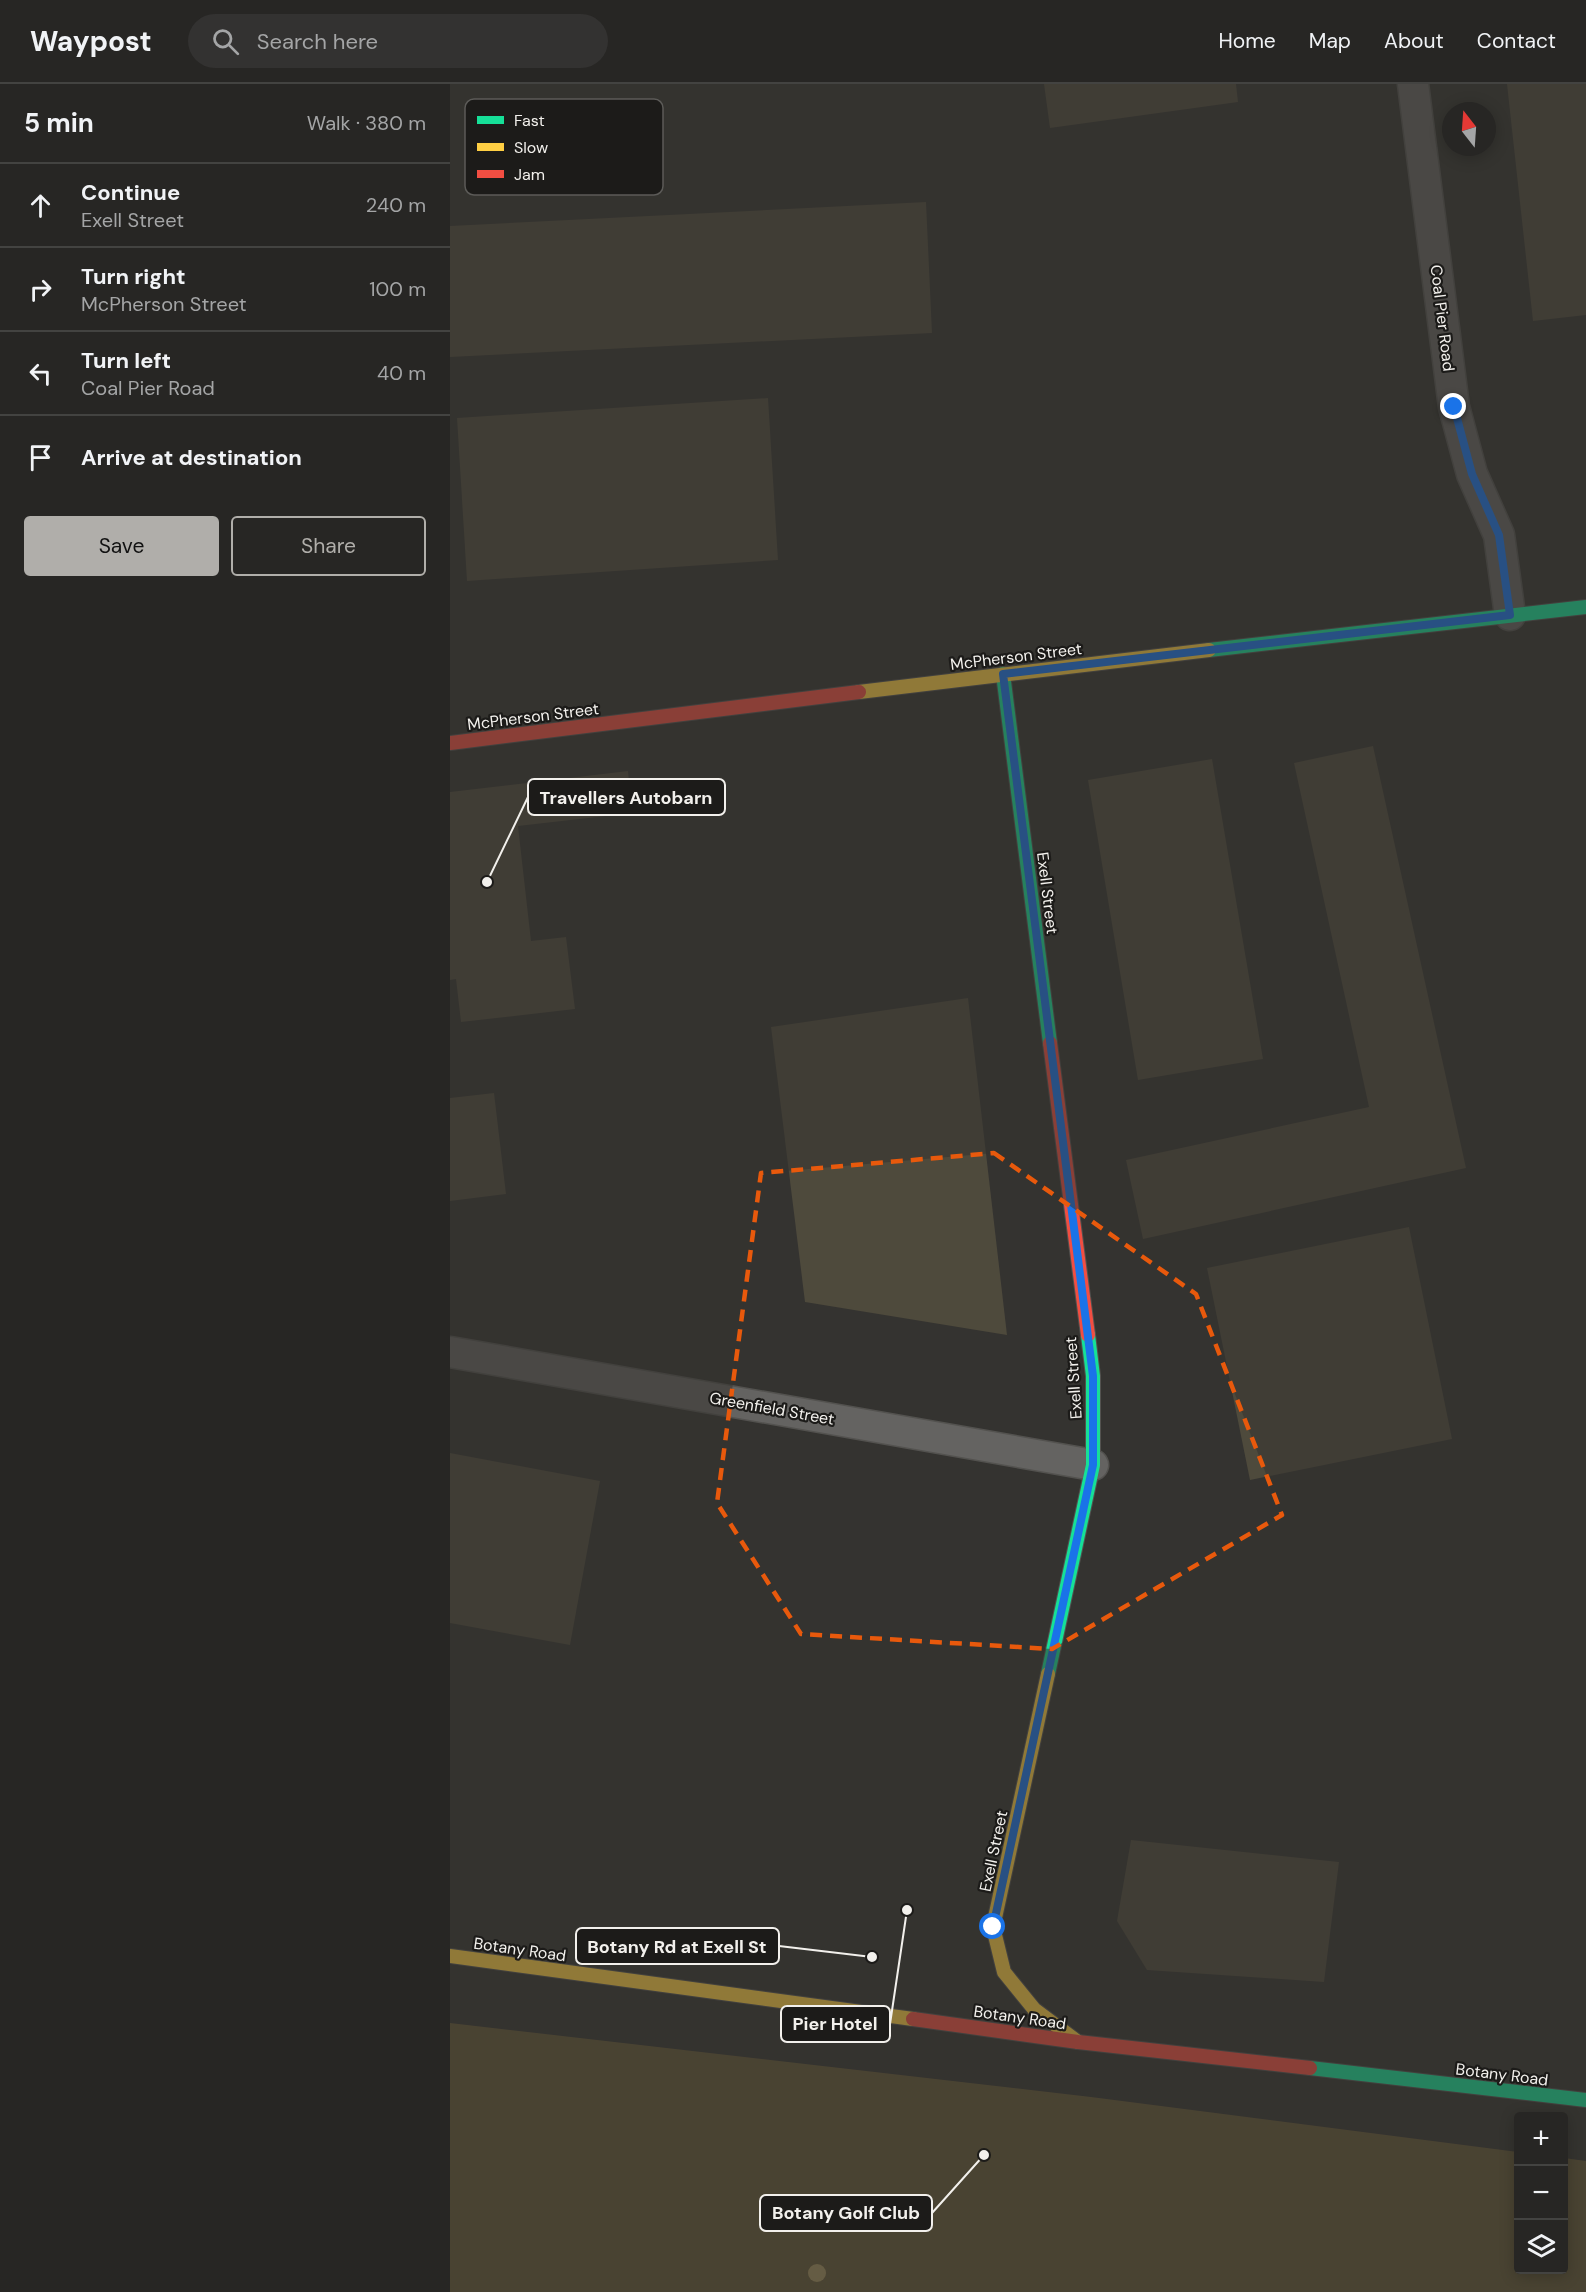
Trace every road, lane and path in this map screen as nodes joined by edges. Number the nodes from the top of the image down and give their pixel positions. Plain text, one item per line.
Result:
1 (1413, 84) edge
2 (1586, 607) edge
3 (1510, 615) junction
4 (1003, 674) junction
5 (450, 743) edge
6 (450, 1352) edge
7 (1093, 1465) junction
8 (450, 1956) edge
9 (1078, 2042) junction
10 (1586, 2100) edge

1 - 3 street, Coal Pier Road
2 - 3 street, McPherson Street
3 - 4 street, McPherson Street
4 - 5 street, McPherson Street
4 - 7 street, Exell Street
6 - 7 street, Greenfield Street
7 - 9 street, Exell Street
8 - 9 street, Botany Road
9 - 10 street, Botany Road

